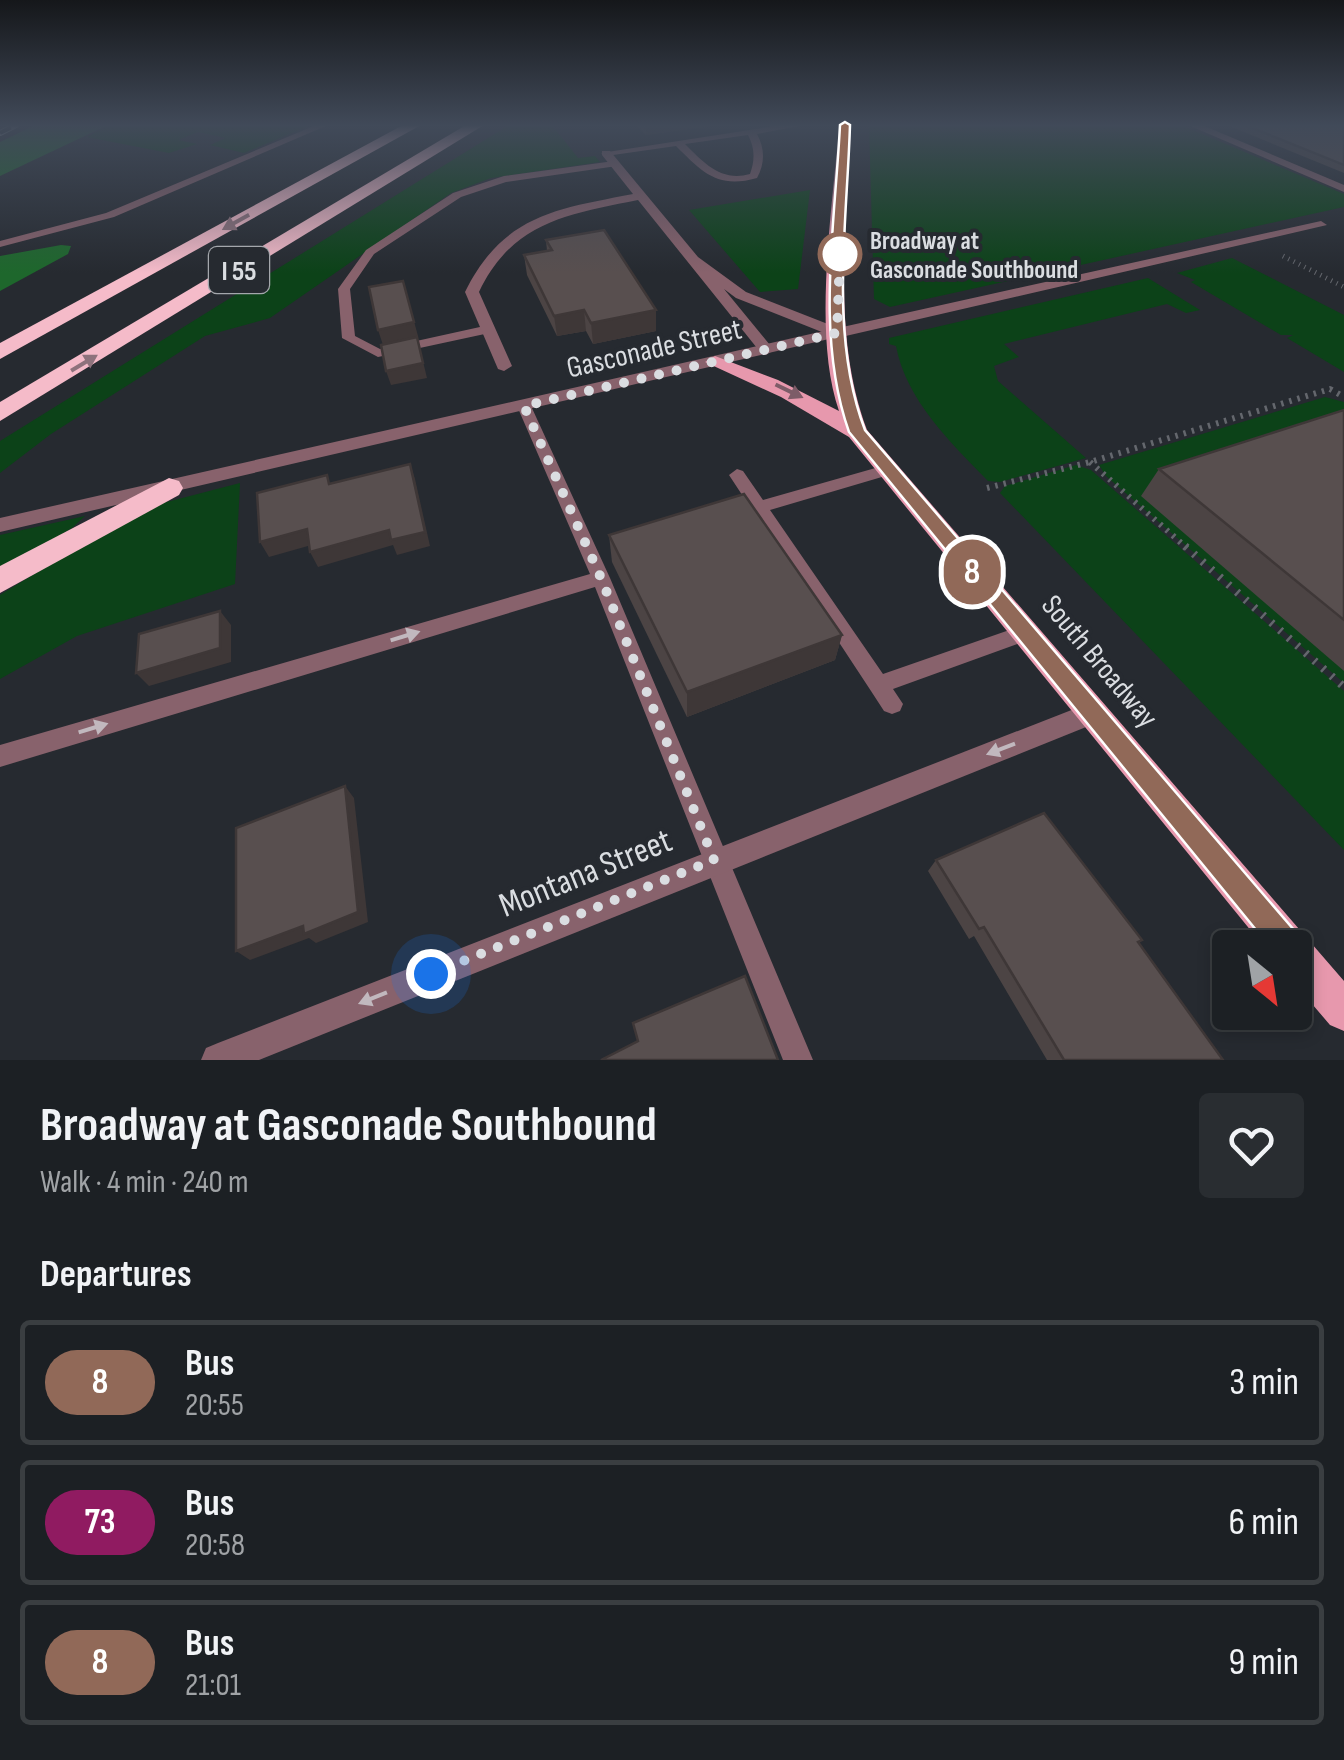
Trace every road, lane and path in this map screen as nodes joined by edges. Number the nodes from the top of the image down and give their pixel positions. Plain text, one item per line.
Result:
1 (206, 174) edge
2 (324, 174) edge
3 (395, 174) edge
4 (524, 174) edge
5 (623, 174) edge
6 (712, 174) edge
7 (753, 174) edge
8 (843, 174) edge
9 (1310, 174) edge
10 (1344, 189) edge
11 (640, 196) junction
12 (1321, 225) dead end
13 (0, 244) edge
14 (1270, 250) dead end
15 (693, 260) junction
16 (1344, 287) edge
17 (489, 329) junction
18 (837, 333) junction
19 (766, 350) junction
20 (0, 352) edge
21 (715, 362) junction
22 (504, 366) dead end
23 (1344, 397) edge
24 (524, 406) junction
25 (0, 414) edge
26 (857, 432) junction
27 (1090, 462) junction
28 (886, 470) junction
29 (737, 474) dead end
30 (169, 488) junction
31 (987, 488) dead end
32 (759, 507) junction
33 (0, 525) edge
34 (601, 578) junction
35 (0, 580) edge
36 (1024, 633) junction
37 (878, 684) junction
38 (1344, 687) edge
39 (892, 704) dead end
40 (1092, 713) junction
41 (0, 756) edge
42 (714, 860) junction
43 (1275, 930) edge
44 (1312, 974) edge
45 (1344, 1012) edge
46 (218, 1060) edge
47 (798, 1060) edge

1 - 13 lane
2 -> 20 highway, I 55
25 -> 3 highway, I 55
4 - 17 lane
5 - 11 street
6 - 7 lane
8 - 18 main road, South Broadway
9 - 10 street
11 - 15 street
11 - 17 street
12 - 18 street, Gasconade Street
14 - 16 path
15 - 18 street
15 - 19 street
17 - 22 street
18 - 19 street, Gasconade Street
18 - 26 main road, South Broadway
19 - 21 street, Gasconade Street
21 - 24 street, Gasconade Street
21 -> 26 main road
23 - 27 path
24 - 30 street, Gasconade Street
24 - 34 lane
26 - 28 main road, South Broadway
27 - 31 path
27 - 38 path
28 - 32 lane
28 - 36 main road, South Broadway
29 - 32 lane
30 - 33 street, Gasconade Street
30 - 35 highway
32 - 37 lane
41 -> 34 lane
34 - 42 lane
36 - 37 lane
36 - 40 main road, South Broadway
37 - 39 lane
40 -> 42 street, Montana Street
40 - 43 main road, South Broadway
42 -> 46 street, Montana Street
42 - 47 lane
44 - 45 main road

